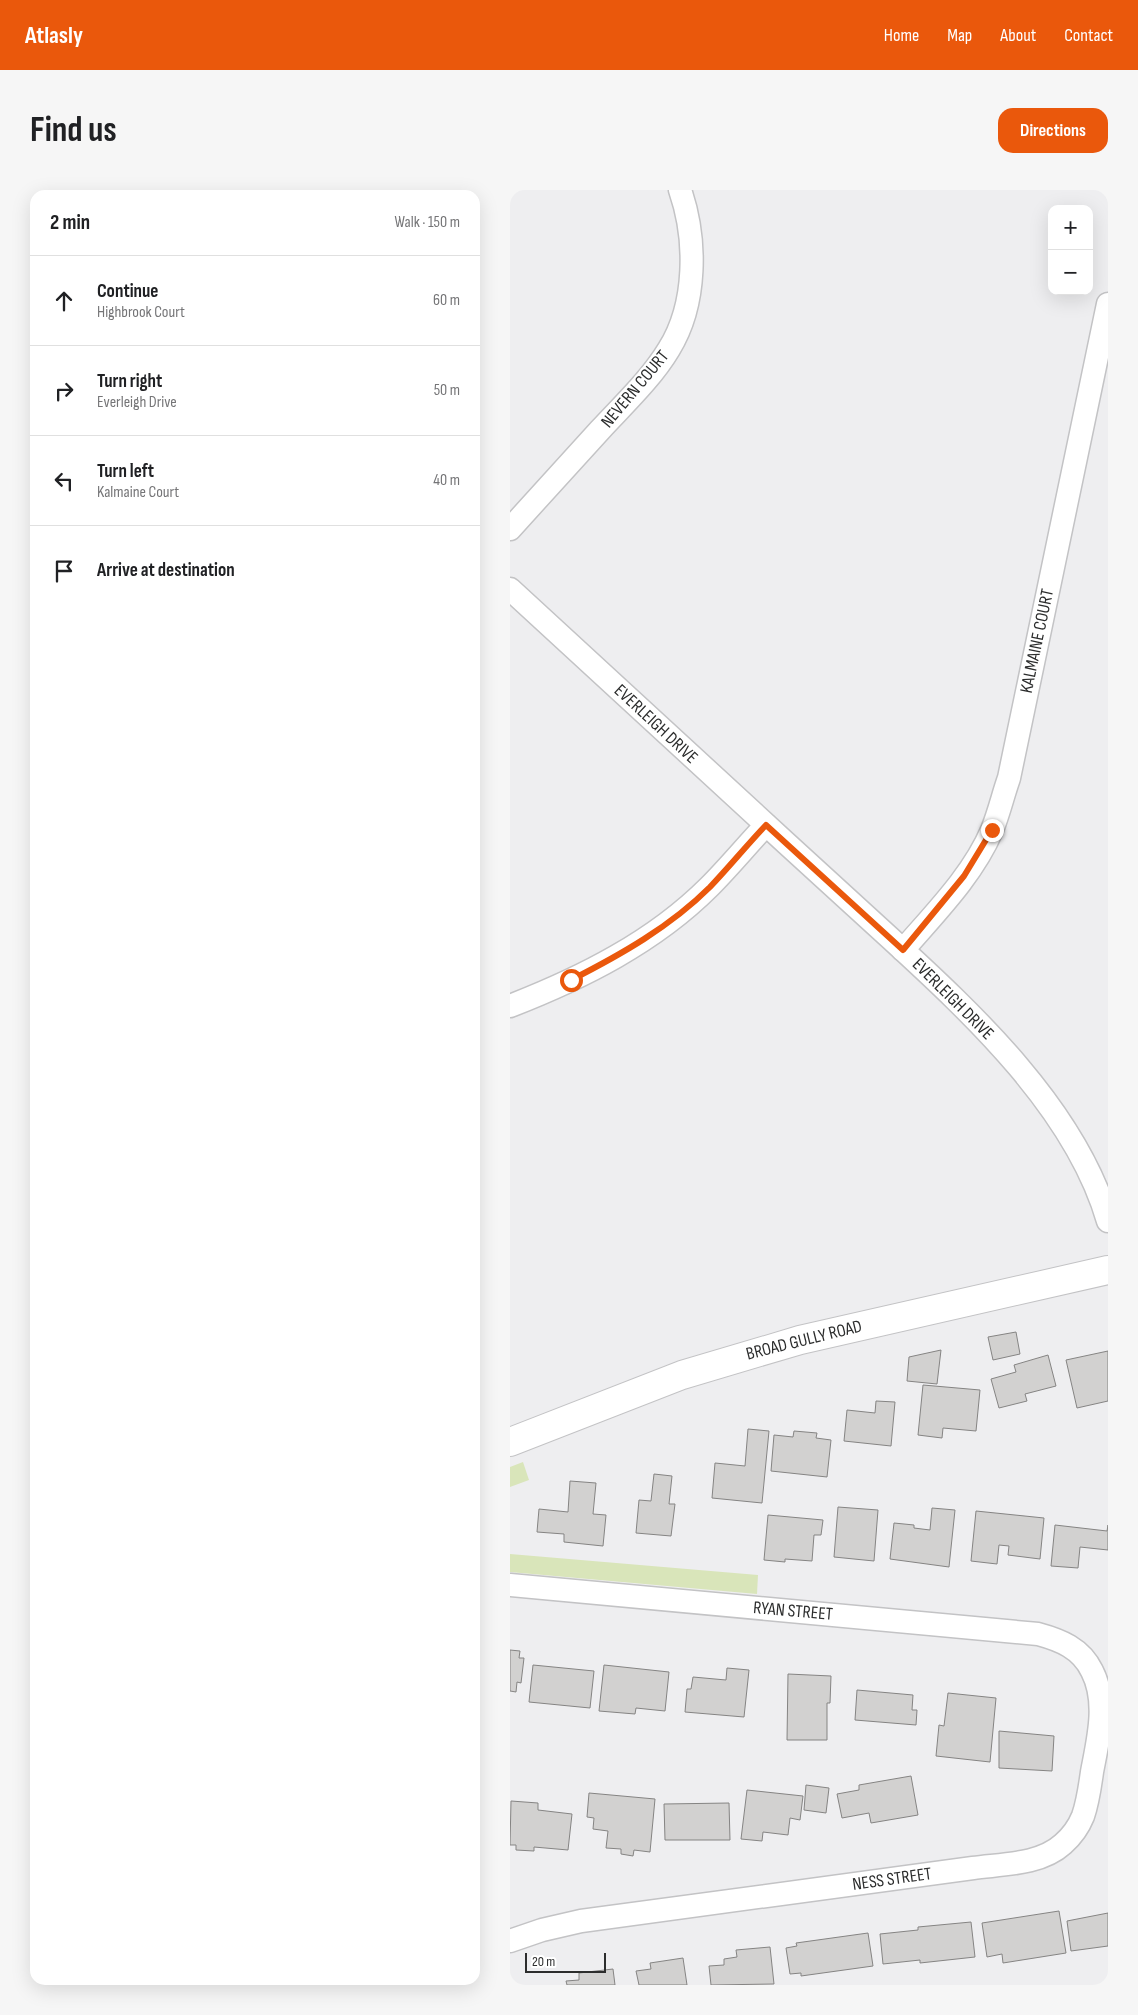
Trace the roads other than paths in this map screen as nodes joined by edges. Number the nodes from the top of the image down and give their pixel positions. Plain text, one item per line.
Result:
1 (680, 190) edge
2 (1108, 304) edge
3 (510, 529) edge
4 (510, 589) edge
5 (766, 825) junction
6 (903, 950) junction
7 (510, 1006) edge
8 (1108, 1221) edge
9 (1108, 1270) edge
10 (510, 1442) edge
11 (510, 1586) edge
12 (1074, 1648) joint
13 (510, 1941) edge

1 - 3 street, NEVERN COURT
2 - 6 street, KALMAINE COURT
4 - 5 street, EVERLEIGH DRIVE
5 - 6 street, EVERLEIGH DRIVE
5 - 7 street
6 - 8 street, EVERLEIGH DRIVE
9 - 10 street, BROAD GULLY ROAD
11 - 12 street, RYAN STREET
12 - 13 street, NESS STREET

